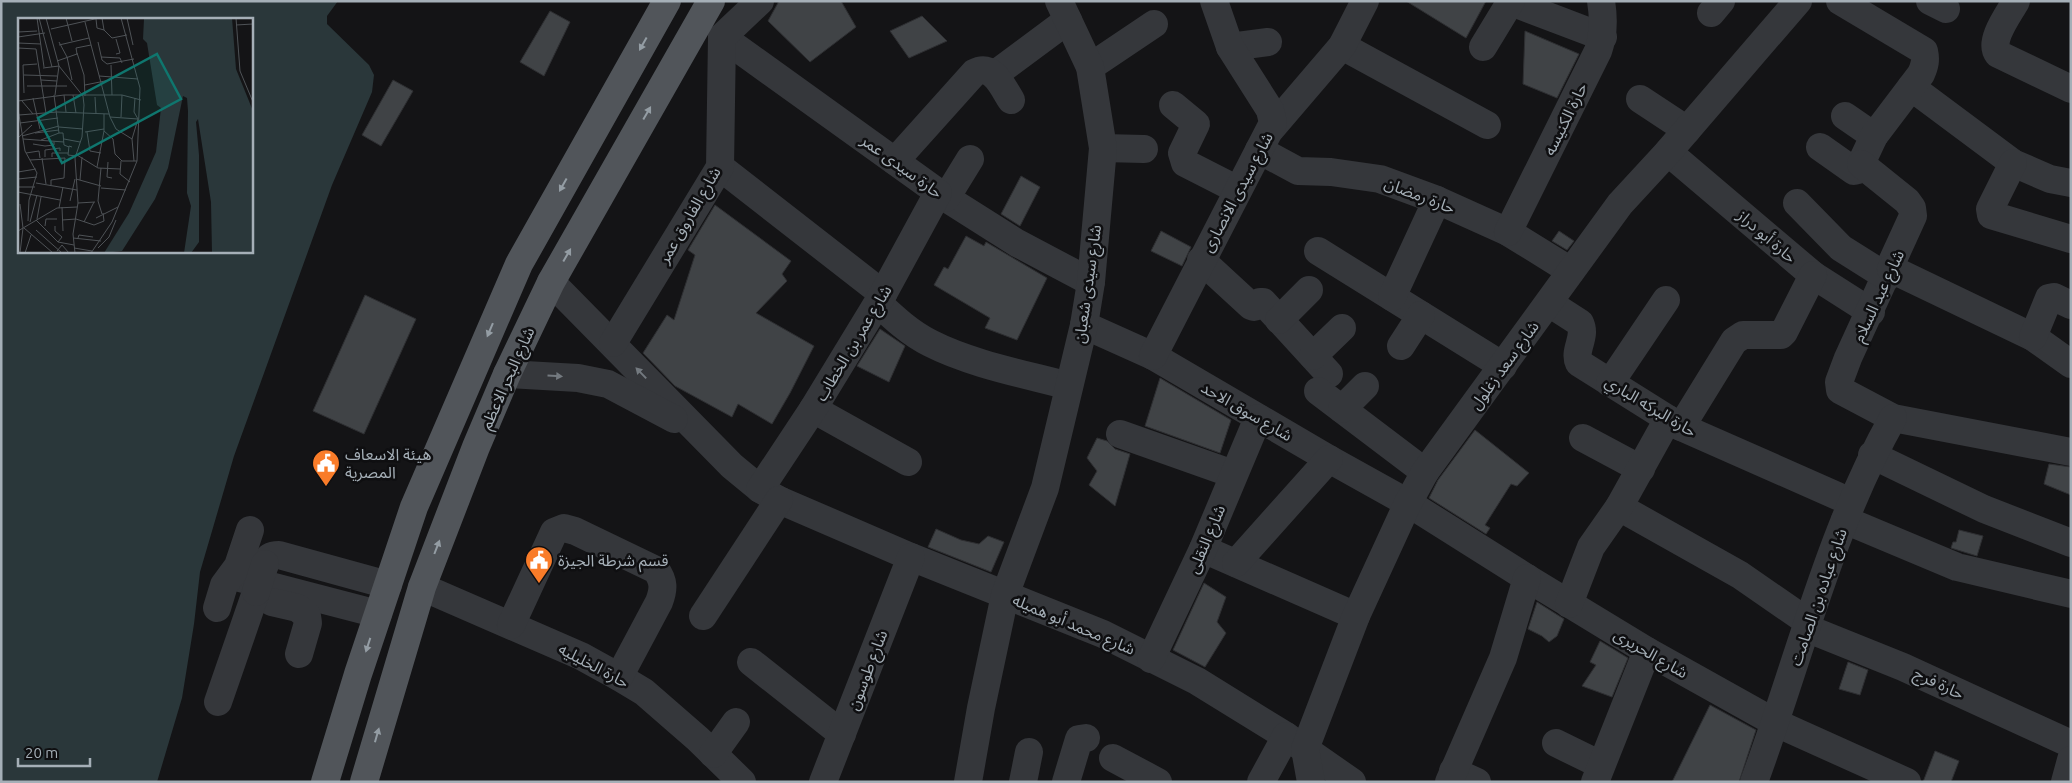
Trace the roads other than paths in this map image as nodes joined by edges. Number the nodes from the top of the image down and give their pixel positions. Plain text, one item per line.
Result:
1 (667, 1) edge
2 (711, 1) edge
3 (760, 1) edge
4 (1214, 1) edge
5 (1366, 1) edge
6 (1511, 1) edge
7 (1601, 1) edge
8 (1798, 1) edge
9 (1840, 1) edge
10 (2016, 1) edge
11 (1064, 11) edge
12 (1154, 24) dead end
13 (1603, 37) junction
14 (722, 38) junction
15 (1268, 42) dead end
16 (1342, 46) junction
17 (1230, 47) junction
18 (1483, 47) dead end
19 (1090, 67) junction
20 (994, 75) junction
21 (1911, 87) junction
22 (2071, 89) edge
23 (1640, 99) dead end
24 (1011, 100) dead end
25 (1173, 105) dead end
26 (1845, 116) dead end
27 (1487, 125) dead end
28 (1687, 130) junction
29 (1874, 136) junction
30 (1265, 140) junction
31 (1820, 147) dead end
32 (1104, 148) junction
33 (1144, 149) dead end
34 (1668, 152) junction
35 (970, 159) dead end
36 (895, 161) junction
37 (2013, 162) junction
38 (720, 167) junction
39 (1857, 168) junction
40 (2071, 183) edge
41 (1238, 190) junction
42 (942, 195) junction
43 (1437, 200) junction
44 (1797, 204) dead end
45 (1508, 232) junction
46 (2071, 239) edge
47 (1318, 251) dead end
48 (1201, 260) junction
49 (1570, 271) junction
50 (1889, 273) junction
51 (1813, 276) junction
52 (551, 282) junction
53 (1091, 282) junction
54 (1309, 290) dead end
55 (1392, 297) junction
56 (881, 299) junction
57 (1666, 300) dead end
58 (1549, 303) junction
59 (2071, 305) edge
60 (1871, 312) junction
61 (1420, 315) junction
62 (1279, 320) junction
63 (1084, 325) junction
64 (1342, 328) dead end
65 (2033, 337) junction
66 (613, 343) junction
67 (1401, 346) dead end
68 (1153, 356) junction
69 (2071, 364) edge
70 (1503, 366) junction
71 (507, 374) junction
72 (1320, 374) junction
73 (1610, 383) junction
74 (1069, 386) junction
75 (1365, 386) dead end
76 (813, 409) junction
77 (1342, 409) junction
78 (1258, 418) junction
79 (1893, 418) junction
80 (1675, 423) junction
81 (700, 433) junction
82 (1120, 434) dead end
83 (1583, 438) dead end
84 (2071, 452) edge
85 (1872, 455) junction
86 (1329, 459) junction
87 (908, 462) dead end
88 (1640, 469) junction
89 (1425, 472) junction
90 (1233, 474) junction
91 (770, 494) junction
92 (1408, 502) junction
93 (1619, 507) junction
94 (1848, 511) junction
95 (250, 530) dead end
96 (2071, 543) edge
97 (1203, 549) junction
98 (910, 557) junction
99 (1236, 563) junction
100 (235, 571) junction
101 (1527, 578) junction
102 (422, 587) junction
103 (2071, 594) edge
104 (255, 595) junction
105 (1005, 595) junction
106 (382, 601) junction
107 (1569, 604) junction
108 (217, 608) dead end
109 (703, 616) dead end
110 (1356, 616) junction
111 (511, 625) junction
112 (1807, 625) junction
113 (1647, 651) junction
114 (299, 654) dead end
115 (1151, 658) junction
116 (751, 662) dead end
117 (619, 677) junction
118 (218, 702) dead end
119 (736, 722) dead end
120 (1776, 723) junction
121 (842, 734) junction
122 (1086, 738) dead end
123 (1295, 743) junction
124 (1556, 744) dead end
125 (2071, 744) edge
126 (1029, 752) dead end
127 (713, 754) junction
128 (1113, 758) dead end
129 (2071, 760) edge
130 (1598, 774) edge
131 (1459, 778) edge
132 (831, 780) edge
133 (325, 782) edge
134 (364, 782) edge
135 (742, 782) edge
136 (968, 782) edge
137 (1022, 782) edge
138 (1066, 782) edge
139 (1158, 782) edge
140 (1261, 782) edge
141 (1311, 782) edge
142 (1352, 782) edge
143 (1754, 782) edge
144 (1907, 782) edge
145 (2065, 782) edge

1 -> 106 main road, شارع البحر الاعظم
52 -> 2 main road, شارع البحر الاعظم
3 - 14 street
4 - 17 street, شارع سيدى الانصارى
5 - 16 street
6 - 13 street
6 - 18 street
7 - 13 street, حارة الكنيسه
8 - 28 street, شارع سعد زغلول
9 - 21 street
10 - 22 street
11 - 19 street, شارع سيدى شعبان
11 - 20 street
12 - 19 street
13 - 45 street, حارة الكنيسه
14 - 36 street, حارة سيدى عمر
14 - 38 street, شارع الفاروق عمر
15 - 17 street
16 - 27 street
16 - 30 street
17 - 30 street, شارع سيدى الانصارى
19 - 32 street, شارع سيدى شعبان
20 - 24 street
20 - 36 street
21 - 29 street
21 - 37 street
23 - 28 street
25 - 41 street
26 - 29 street
28 - 34 street, شارع سعد زغلول
29 - 39 street
30 - 41 street, شارع سيدى الانصارى
30 - 43 street, حارة رمضان
31 - 39 street
32 - 33 street
32 - 53 street, شارع سيدى شعبان
34 - 49 street, شارع سعد زغلول
34 - 51 street, حارة أبو دراز
35 - 42 street, شارع عمر بن الخطاب
36 - 42 street, حارة سيدى عمر
37 - 40 street
37 - 46 street
38 - 56 street
38 - 66 street, شارع الفاروق عمر
39 - 50 street, شارع عبد السلام
41 - 48 street, شارع سيدى الانصارى
42 - 53 street, حارة سيدى عمر
42 - 56 street, شارع عمر بن الخطاب
43 - 45 street, حارة رمضان
43 - 55 street
44 - 50 street
45 - 49 street, حارة رمضان
47 - 55 street
48 - 62 street
48 - 68 street, شارع سيدى الانصارى
49 - 58 street, شارع سعد زغلول
50 - 60 street, شارع عبد السلام
50 - 65 street
51 - 60 street, حارة أبو دراز
51 - 80 street
52 - 66 street, شارع محمد أبو هميله
52 - 71 main road, شارع البحر الاعظم
53 - 63 street, شارع سيدى شعبان
54 - 62 street
55 - 61 street
56 - 74 street
56 - 76 street, شارع عمر بن الخطاب
57 - 73 street
58 - 70 street, شارع سعد زغلول
58 - 73 street, حارة البركه الباري
59 - 65 street
60 - 79 street, شارع عبد السلام
61 - 67 street
61 - 70 street
62 - 72 street
63 - 68 street, شارع سوق الاحد
63 - 74 street, شارع سيدى شعبان
64 - 72 street
65 - 69 street
81 -> 66 street, شارع محمد أبو هميله
68 - 78 street, شارع سوق الاحد
70 - 89 street, شارع سعد زغلول
71 -> 81 street, شارع محمد أبو هميله
102 -> 71 main road, شارع البحر الاعظم
72 - 77 street
73 - 80 street, حارة البركه الباري
74 - 105 street, شارع سيدى شعبان
75 - 77 street
76 - 87 street
76 - 91 street, شارع عمر بن الخطاب
77 - 89 street
78 - 86 street, شارع سوق الاحد
78 - 90 street, شارع النقلى
79 - 84 street
79 - 85 street, شارع عباده بن الصامت
80 - 88 street
80 - 94 street, حارة البركه الباري
81 - 91 street, شارع محمد أبو هميله
82 - 90 street
83 - 88 street
85 - 94 street, شارع عباده بن الصامت
85 - 96 street
86 - 92 street, شارع سوق الاحد
86 - 99 street
88 - 93 street
89 - 92 street, شارع سعد زغلول
90 - 97 street, شارع النقلى
91 - 98 street, شارع محمد أبو هميله
91 - 109 street
92 - 101 street, شارع الحريرى
92 - 110 street, شارع سعد زغلول
93 - 107 street
93 - 112 street, حارة فرج
94 - 103 street, حارة البركه الباري
94 - 112 street, شارع عباده بن الصامت
95 - 100 street
97 - 99 street
97 - 115 street, شارع النقلى
98 - 105 street, شارع محمد أبو هميله
98 - 121 street, شارع طوسون
99 - 110 street
100 - 106 street
100 - 108 street
101 - 107 street, شارع الحريرى
101 - 131 street
102 - 111 street, حارة الخليليه
134 -> 102 main road, شارع البحر الاعظم
104 - 106 street, bridge
104 - 114 street
104 - 118 street
105 - 115 street, شارع محمد أبو هميله
105 - 136 street, شارع سيدى شعبان
106 -> 133 main road, شارع البحر الاعظم
107 - 113 street, شارع الحريرى
110 - 123 street, شارع سعد زغلول
111 - 117 street, حارة الخليليه
111 - 117 street
112 - 120 street, شارع عباده بن الصامت
112 - 125 street, حارة فرج
113 - 120 street, شارع الحريرى
113 - 130 street
115 - 123 street, شارع محمد أبو هميله
116 - 121 street
117 - 127 street, حارة الخليليه
119 - 127 street
120 - 143 street, شارع عباده بن الصامت
120 - 144 street, شارع الحريرى
121 - 132 street, شارع طوسون
122 - 138 street
123 - 140 street, شارع سعد زغلول
123 - 141 street
123 - 142 street, شارع محمد أبو هميله
124 - 130 street
126 - 137 street
127 - 135 street, حارة الخليليه
128 - 139 street
129 - 145 street

